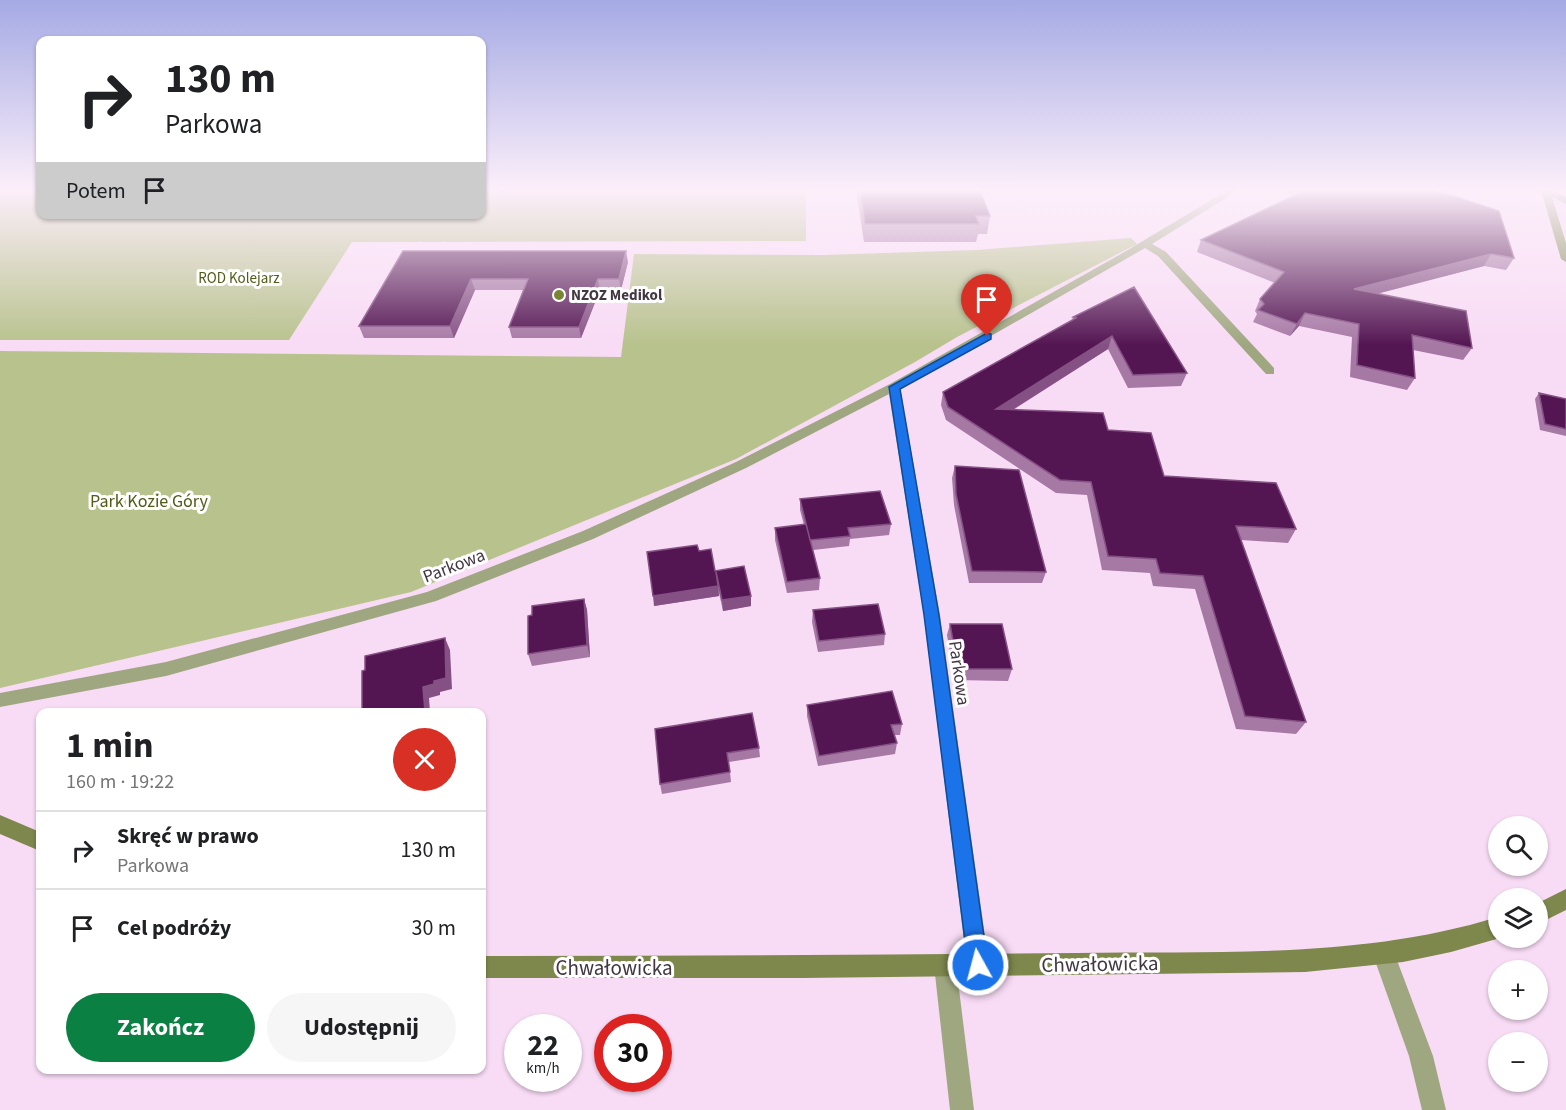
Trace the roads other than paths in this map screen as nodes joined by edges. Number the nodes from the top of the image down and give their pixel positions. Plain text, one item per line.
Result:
1 (1563, 241) edge
2 (1148, 242) edge
3 (1144, 244) junction
4 (1566, 259) edge
5 (1270, 370) dead end
6 (894, 387) junction
7 (0, 700) edge
8 (0, 824) edge
9 (36, 840) edge
10 (1566, 899) edge
11 (1548, 909) edge
12 (1488, 931) edge
13 (1384, 955) junction
14 (945, 965) junction
15 (978, 965) junction
16 (486, 967) edge
17 (962, 1110) edge
18 (1434, 1110) edge

1 - 4 main road
2 - 3 street, Parkowa
3 - 5 street
3 - 6 street, Parkowa
6 - 7 street, Parkowa
6 - 15 street, Parkowa
8 - 9 main road
10 - 11 main road
12 - 13 main road, Chwałowicka
13 - 15 main road, Chwałowicka
13 - 18 street
14 - 15 main road, Chwałowicka
14 - 16 main road, Chwałowicka
14 - 17 street

